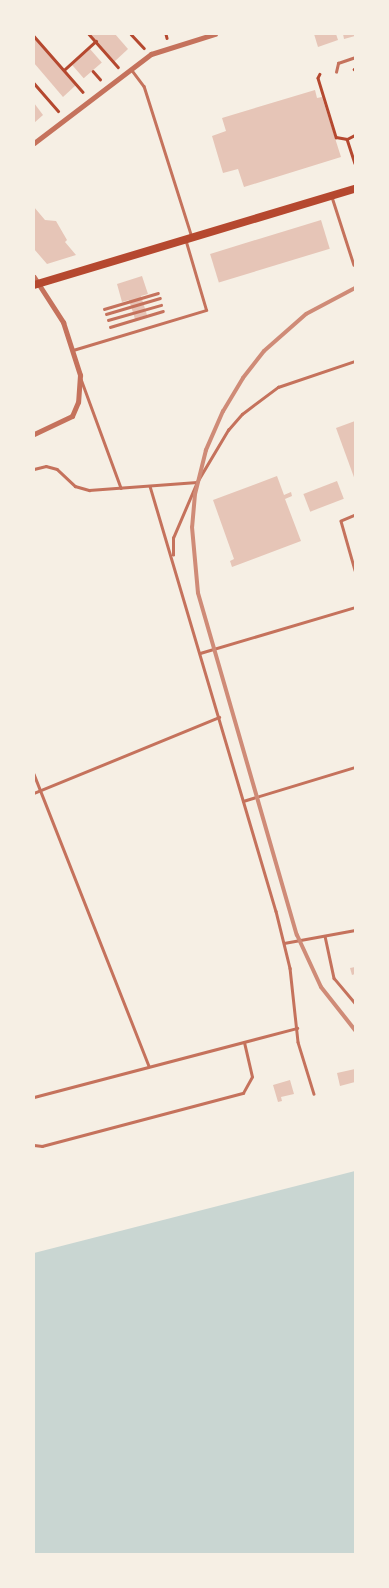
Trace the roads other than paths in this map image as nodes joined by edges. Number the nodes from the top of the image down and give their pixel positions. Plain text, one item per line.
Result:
1 (215, 34) edge
2 (355, 58) edge
3 (131, 69) junction
4 (336, 72) dead end
5 (34, 143) edge
6 (355, 189) edge
7 (332, 196) junction
8 (189, 240) junction
9 (354, 265) edge
10 (36, 282) edge
11 (158, 293) dead end
12 (160, 298) dead end
13 (161, 304) dead end
14 (104, 309) dead end
15 (163, 311) dead end
16 (106, 314) dead end
17 (108, 320) dead end
18 (110, 326) dead end
19 (73, 350) junction
20 (355, 361) edge
21 (80, 375) junction
22 (34, 434) edge
23 (34, 469) edge
24 (198, 482) junction
25 (150, 486) junction
26 (120, 488) junction
27 (355, 515) edge
28 (174, 562) junction
29 (355, 570) edge
30 (355, 606) edge
31 (200, 654) junction
32 (219, 717) junction
33 (355, 767) edge
34 (34, 774) edge
35 (40, 790) junction
36 (34, 793) edge
37 (243, 801) junction
38 (355, 930) edge
39 (325, 936) junction
40 (284, 943) junction
41 (355, 1003) edge
42 (297, 1028) junction
43 (244, 1043) junction
44 (149, 1066) junction
45 (314, 1094) dead end
46 (34, 1097) edge
47 (34, 1144) edge

1 - 3 street
2 - 4 lane
3 - 5 street
3 - 8 lane
6 - 7 main road
7 - 8 main road
7 - 9 lane
8 - 10 main road
8 - 19 lane
10 - 19 street
11 - 14 lane
12 - 16 lane
13 - 17 lane
15 - 18 lane
19 - 21 street
20 - 24 lane
21 - 22 street
21 - 26 lane
23 - 26 lane
24 - 25 lane
24 - 28 lane
25 - 26 lane
25 - 28 lane
27 - 29 lane
28 - 31 lane
30 - 31 lane
31 - 32 lane
32 - 35 lane
32 - 37 lane
33 - 37 lane
34 - 35 lane
35 - 36 lane
35 - 44 lane
37 - 40 lane
38 - 39 lane
39 - 40 lane
39 - 41 lane
40 - 42 lane
42 - 43 lane
42 - 45 lane
43 - 44 lane
43 - 47 lane
44 - 46 lane

